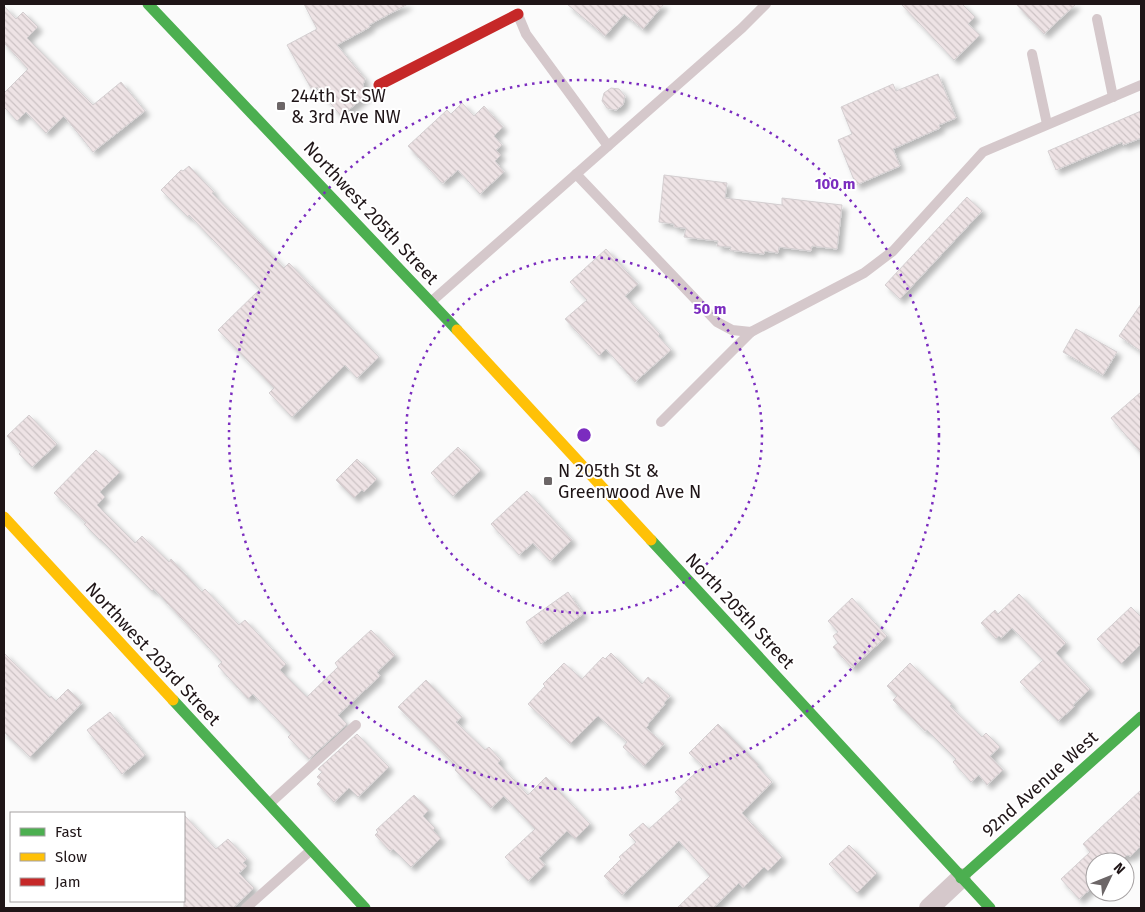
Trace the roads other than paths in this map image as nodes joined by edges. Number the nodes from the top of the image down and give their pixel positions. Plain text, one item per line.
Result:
1 (148, 4) edge
2 (766, 4) edge
3 (516, 9) edge
4 (1097, 19) dead end
5 (1032, 54) dead end
6 (379, 85) dead end
7 (1141, 85) edge
8 (1114, 97) junction
9 (1047, 124) junction
10 (608, 146) junction
11 (576, 174) junction
12 (431, 302) junction
13 (750, 332) junction
14 (464, 337) joint
15 (661, 422) dead end
16 (4, 517) edge
17 (1141, 717) edge
18 (356, 725) dead end
19 (268, 805) junction
20 (311, 850) junction
21 (961, 878) junction
22 (246, 908) edge
23 (365, 908) edge
24 (929, 908) edge
25 (990, 908) edge

1 - 12 street, Northwest 205th Street
2 - 10 lane
3 - 6 street
3 - 10 lane
4 - 8 lane
5 - 9 lane
7 - 8 lane
8 - 9 lane
9 - 13 lane
10 - 11 lane
11 - 12 lane
11 - 13 lane
12 - 14 street, Northwest 205th Street
13 - 15 lane
14 - 21 street, North 205th Street
16 - 19 street, Northwest 203rd Street
17 - 21 street, 92nd Avenue West
18 - 19 lane
19 - 20 street, Northwest 203rd Street
20 - 22 lane
20 - 23 street, Northwest 203rd Street
21 - 24 street
21 - 25 street, North 205th Street

